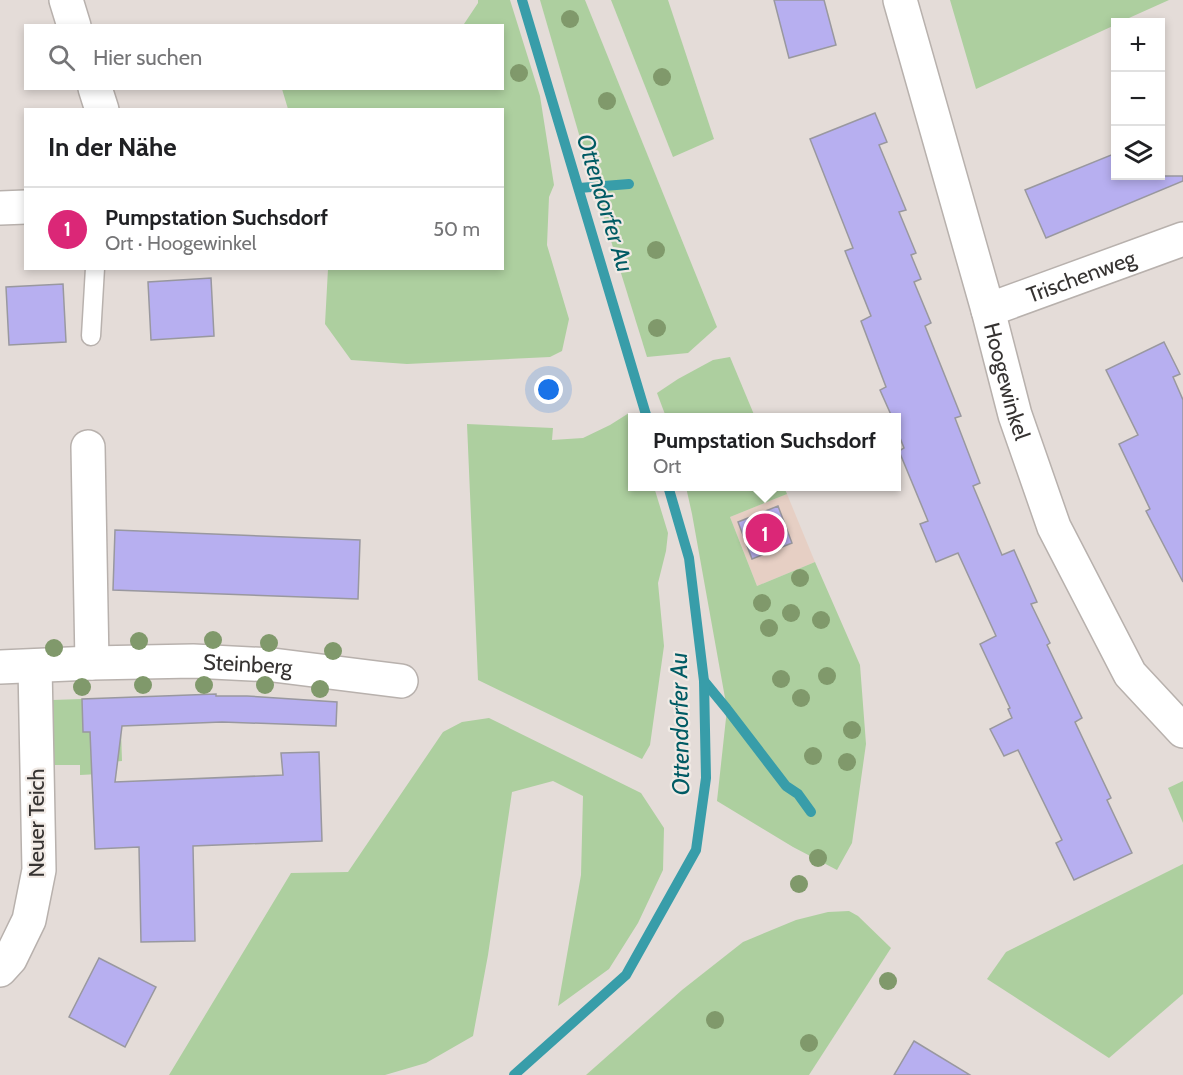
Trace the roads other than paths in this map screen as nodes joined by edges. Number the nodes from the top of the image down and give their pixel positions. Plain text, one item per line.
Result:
1 (66, 0) edge
2 (900, 0) edge
3 (73, 24) edge
4 (96, 90) edge
5 (101, 108) edge
6 (24, 207) edge
7 (0, 208) edge
8 (1180, 248) edge
9 (94, 270) edge
10 (988, 310) junction
11 (91, 336) dead end
12 (88, 447) dead end
13 (92, 663) junction
14 (34, 666) junction
15 (0, 667) edge
16 (401, 681) dead end
17 (1183, 731) edge
18 (0, 970) edge

1 - 3 street
2 - 10 street, Hoogewinkel
4 - 5 street
6 - 7 street
8 - 10 street, Trischenweg
9 - 11 lane
10 - 17 street, Hoogewinkel
12 - 13 street
13 - 14 street, Steinberg
13 - 16 street, Steinberg
14 - 15 street, Steinberg
14 - 18 street, Neuer Teich

